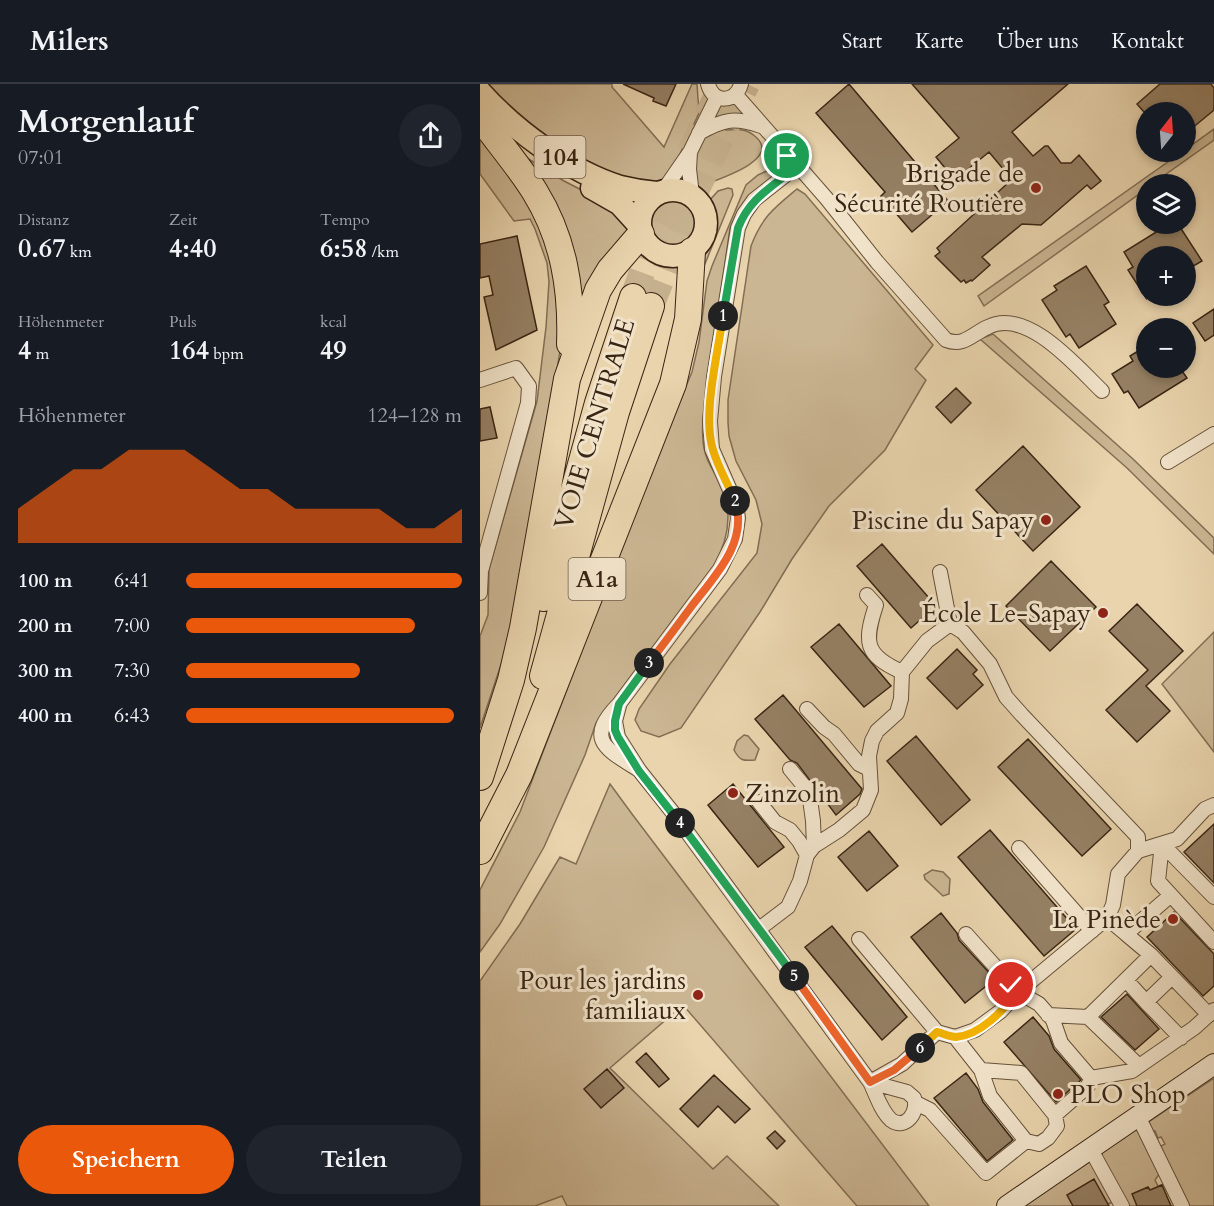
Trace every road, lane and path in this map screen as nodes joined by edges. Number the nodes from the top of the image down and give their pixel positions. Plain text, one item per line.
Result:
1 (708, 84) edge
2 (738, 90) edge
3 (480, 92) edge
4 (717, 98) junction
5 (480, 111) edge
6 (480, 117) edge
7 (761, 126) junction
8 (699, 133) junction
9 (690, 152) junction
10 (797, 166) junction
11 (660, 192) junction
12 (692, 195) junction
13 (641, 230) junction
14 (692, 250) junction
15 (567, 379) junction
16 (480, 380) edge
17 (1102, 392) dead end
18 (1214, 434) edge
19 (1168, 462) dead end
20 (940, 572) dead end
21 (480, 593) edge
22 (867, 594) dead end
23 (950, 624) junction
24 (902, 672) junction
25 (807, 709) dead end
26 (790, 769) dead end
27 (869, 769) junction
28 (480, 777) edge
29 (480, 792) edge
30 (759, 802) dead end
31 (1214, 805) edge
32 (480, 838) edge
33 (1162, 844) junction
34 (1018, 848) dead end
35 (480, 851) edge
36 (810, 851) junction
37 (1138, 851) junction
38 (1171, 895) junction
39 (1214, 897) edge
40 (1107, 918) junction
41 (759, 929) junction
42 (1092, 931) junction
43 (1211, 933) edge
44 (966, 934) dead end
45 (1126, 934) junction
46 (860, 939) dead end
47 (1151, 955) junction
48 (1172, 977) junction
49 (1126, 980) junction
50 (1018, 992) junction
51 (1146, 1002) junction
52 (1211, 1012) edge
53 (1048, 1015) junction
54 (1088, 1017) junction
55 (937, 1032) junction
56 (955, 1037) junction
57 (1181, 1038) junction
58 (1214, 1064) edge
59 (1139, 1066) junction
60 (981, 1070) junction
61 (1091, 1078) junction
62 (870, 1082) junction
63 (916, 1103) junction
64 (1055, 1115) junction
65 (1138, 1116) junction
66 (1026, 1141) junction
67 (1090, 1148) junction
68 (1007, 1206) edge
69 (1122, 1206) edge
70 (1182, 1206) edge

1 - 4 street
2 - 4 street
2 - 7 street
3 - 11 main road, 104
4 - 8 street
5 - 13 main road, 104
6 - 15 highway, A1a
7 - 8 street
7 - 10 street
8 - 9 street
9 - 11 street
9 - 12 street
10 - 17 street
10 - 41 street
11 - 12 main road
11 - 13 main road
12 - 14 main road
13 - 14 main road
13 - 15 highway, A1a
14 - 35 highway, A1a
15 - 28 highway, A1a
16 - 21 street
18 - 19 street
20 - 23 street
22 - 24 street
23 - 24 street
23 - 37 street
24 - 27 street
25 - 27 street
26 - 36 street
27 - 36 street
29 - 32 highway, VOIE CENTRALE / A1a
30 - 36 street
31 - 33 street
33 - 37 street
33 - 38 street
33 - 39 street
34 - 42 street
36 - 41 street
37 - 40 street
38 - 43 street
38 - 45 street
40 - 42 street
40 - 45 street
41 - 62 street
42 - 50 street
44 - 50 street
45 - 47 street
46 - 55 street
47 - 48 street
47 - 49 street
48 - 51 street
48 - 52 street
49 - 51 street
49 - 54 street
50 - 53 street
50 - 56 street
51 - 57 street
52 - 57 street
53 - 54 street
53 - 61 street
54 - 59 street
55 - 56 street
55 - 62 street
56 - 60 street
57 - 59 street
58 - 65 street
59 - 61 street
60 - 64 street
60 - 66 street
61 - 64 street
62 - 63 street
62 - 63 street
63 - 66 street
64 - 66 street
65 - 67 street
65 - 70 street
67 - 68 street
67 - 69 street

